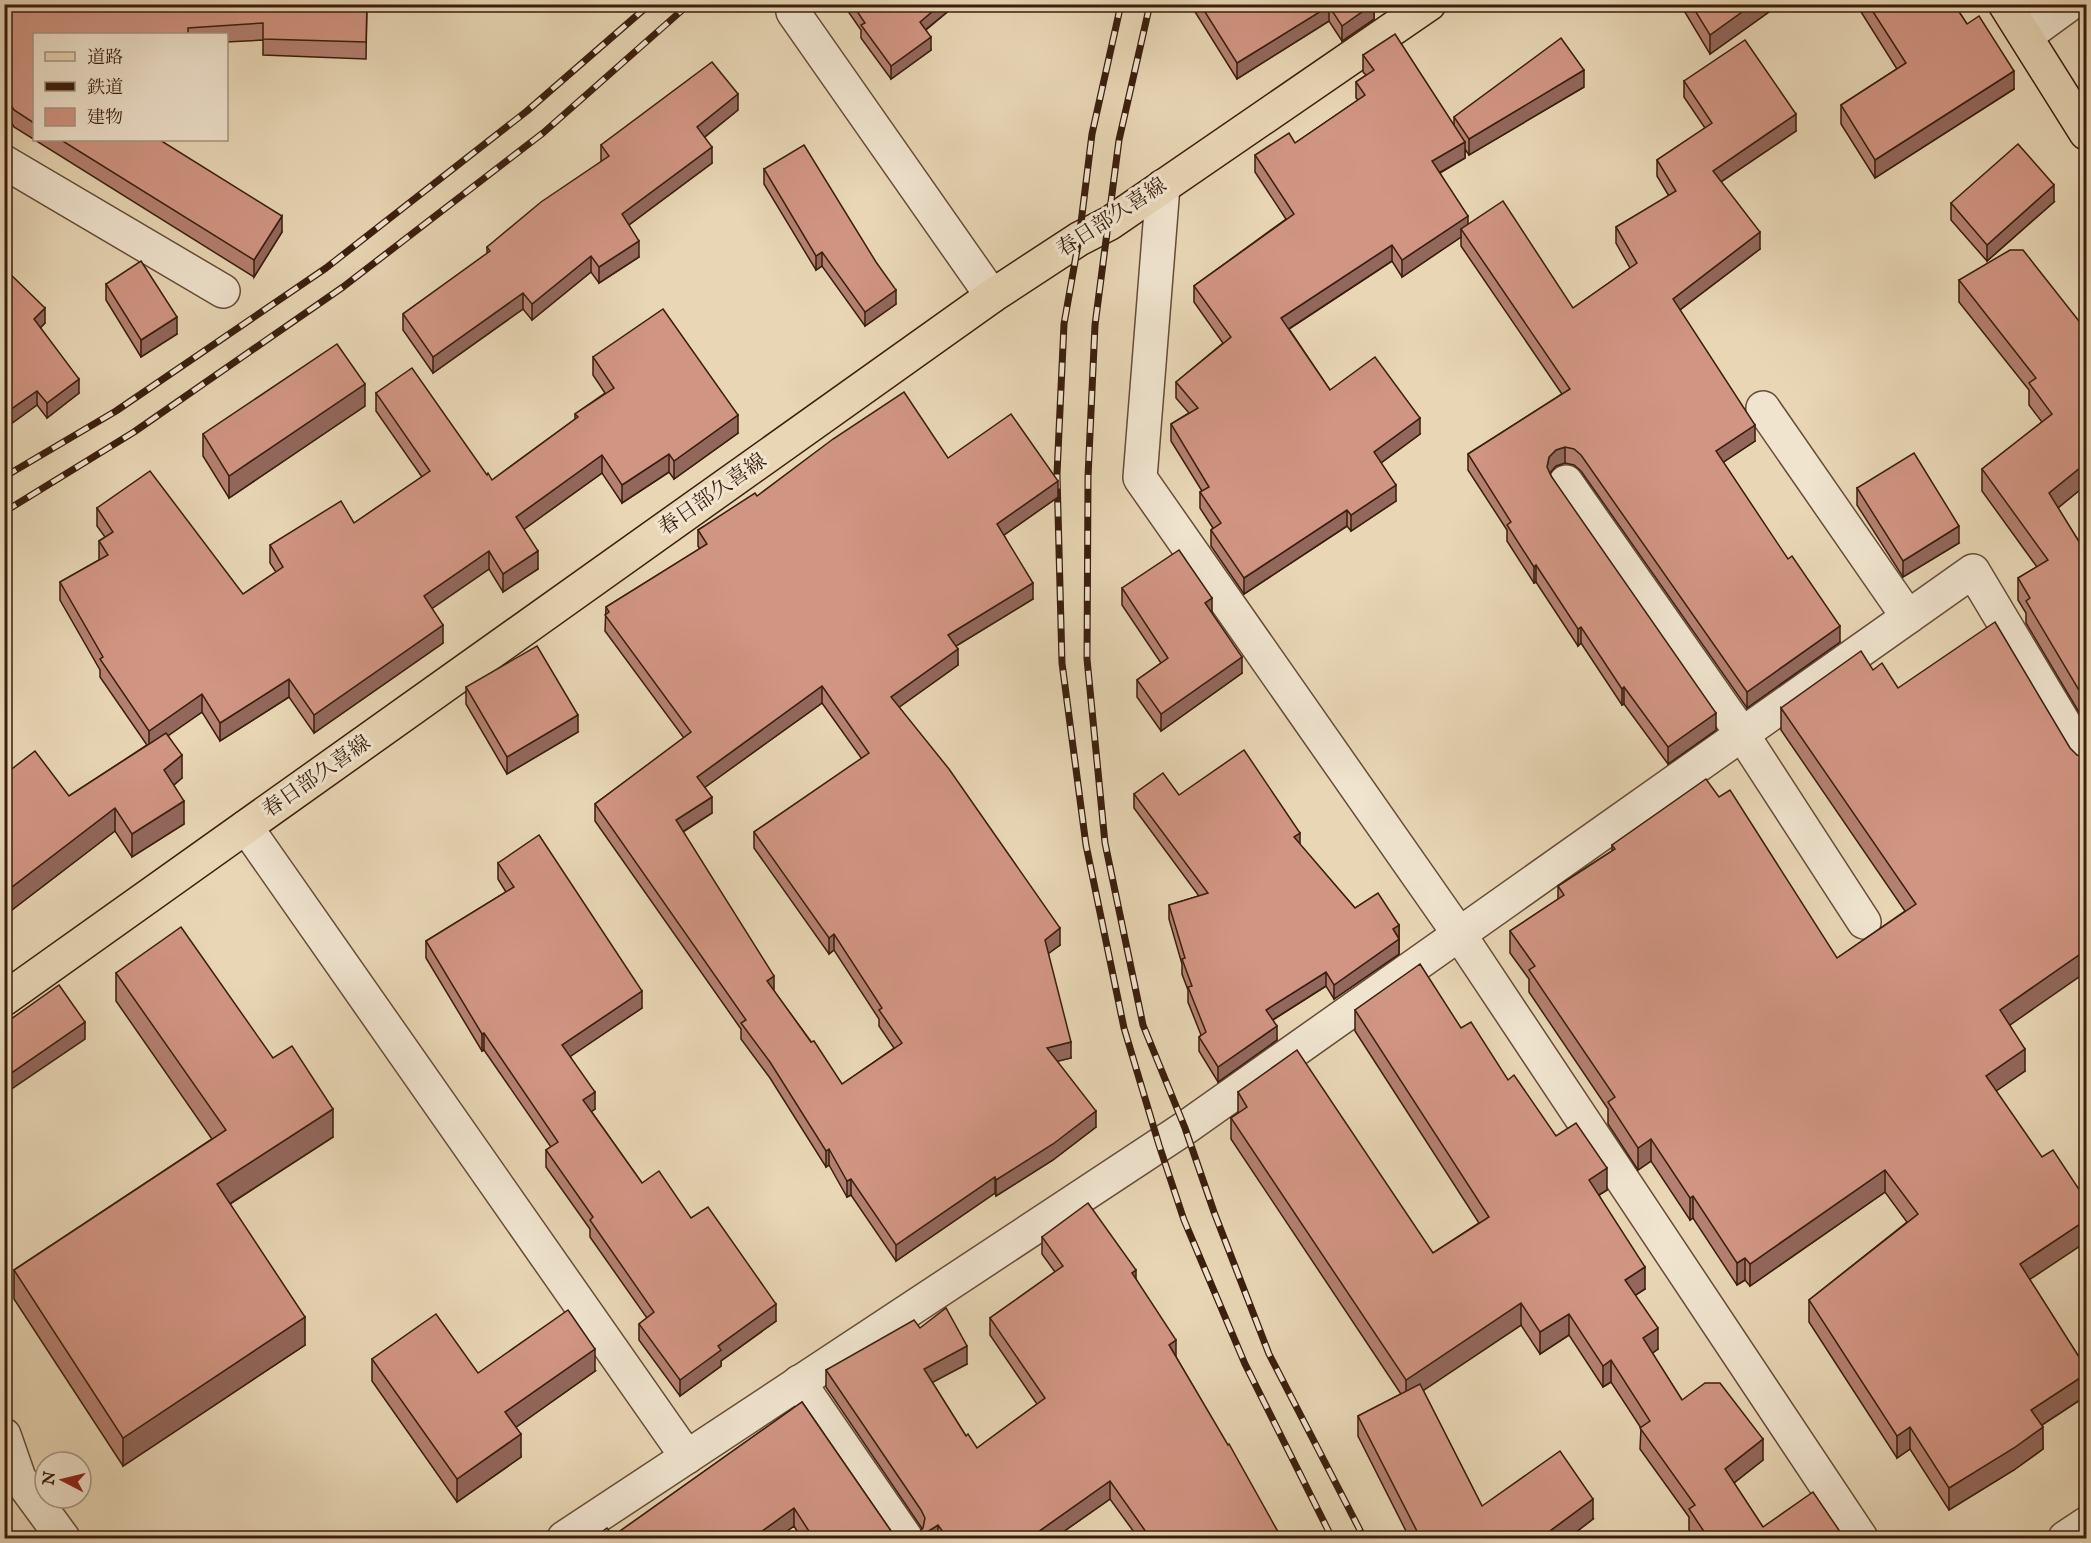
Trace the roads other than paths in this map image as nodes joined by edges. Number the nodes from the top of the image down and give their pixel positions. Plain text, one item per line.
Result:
1 (792, 4) edge
2 (1430, 4) edge
3 (2005, 4) edge
4 (2070, 4) edge
5 (2026, 36) junction
6 (2086, 133) edge
7 (4, 162) edge
8 (1163, 186) junction
9 (223, 291) dead end
10 (992, 296) junction
11 (1763, 408) dead end
12 (1566, 482) dead end
13 (1908, 618) junction
14 (1742, 734) junction
15 (2086, 760) edge
16 (246, 827) junction
17 (1864, 922) dead end
18 (1459, 934) junction
19 (4, 999) edge
20 (799, 1382) junction
21 (4, 1435) edge
22 (687, 1457) junction
23 (12, 1484) edge
24 (2086, 1524) edge
25 (63, 1539) edge
26 (564, 1539) edge
27 (906, 1539) edge
28 (1862, 1539) edge
29 (2065, 1539) edge

1 - 10 street
2 - 8 main road, 春日部久喜線
3 - 5 main road
4 - 5 street
5 - 6 main road
7 - 9 street
8 - 10 main road, 春日部久喜線
8 - 18 street
10 - 16 main road, 春日部久喜線
11 - 13 street
12 - 14 street
13 - 14 street
13 - 15 street
14 - 17 street
14 - 18 street
16 - 19 main road, 春日部久喜線
16 - 22 street
18 - 20 street
18 - 28 street
20 - 22 street
20 - 27 street
21 - 23 street
22 - 26 street
23 - 25 street
24 - 29 street

